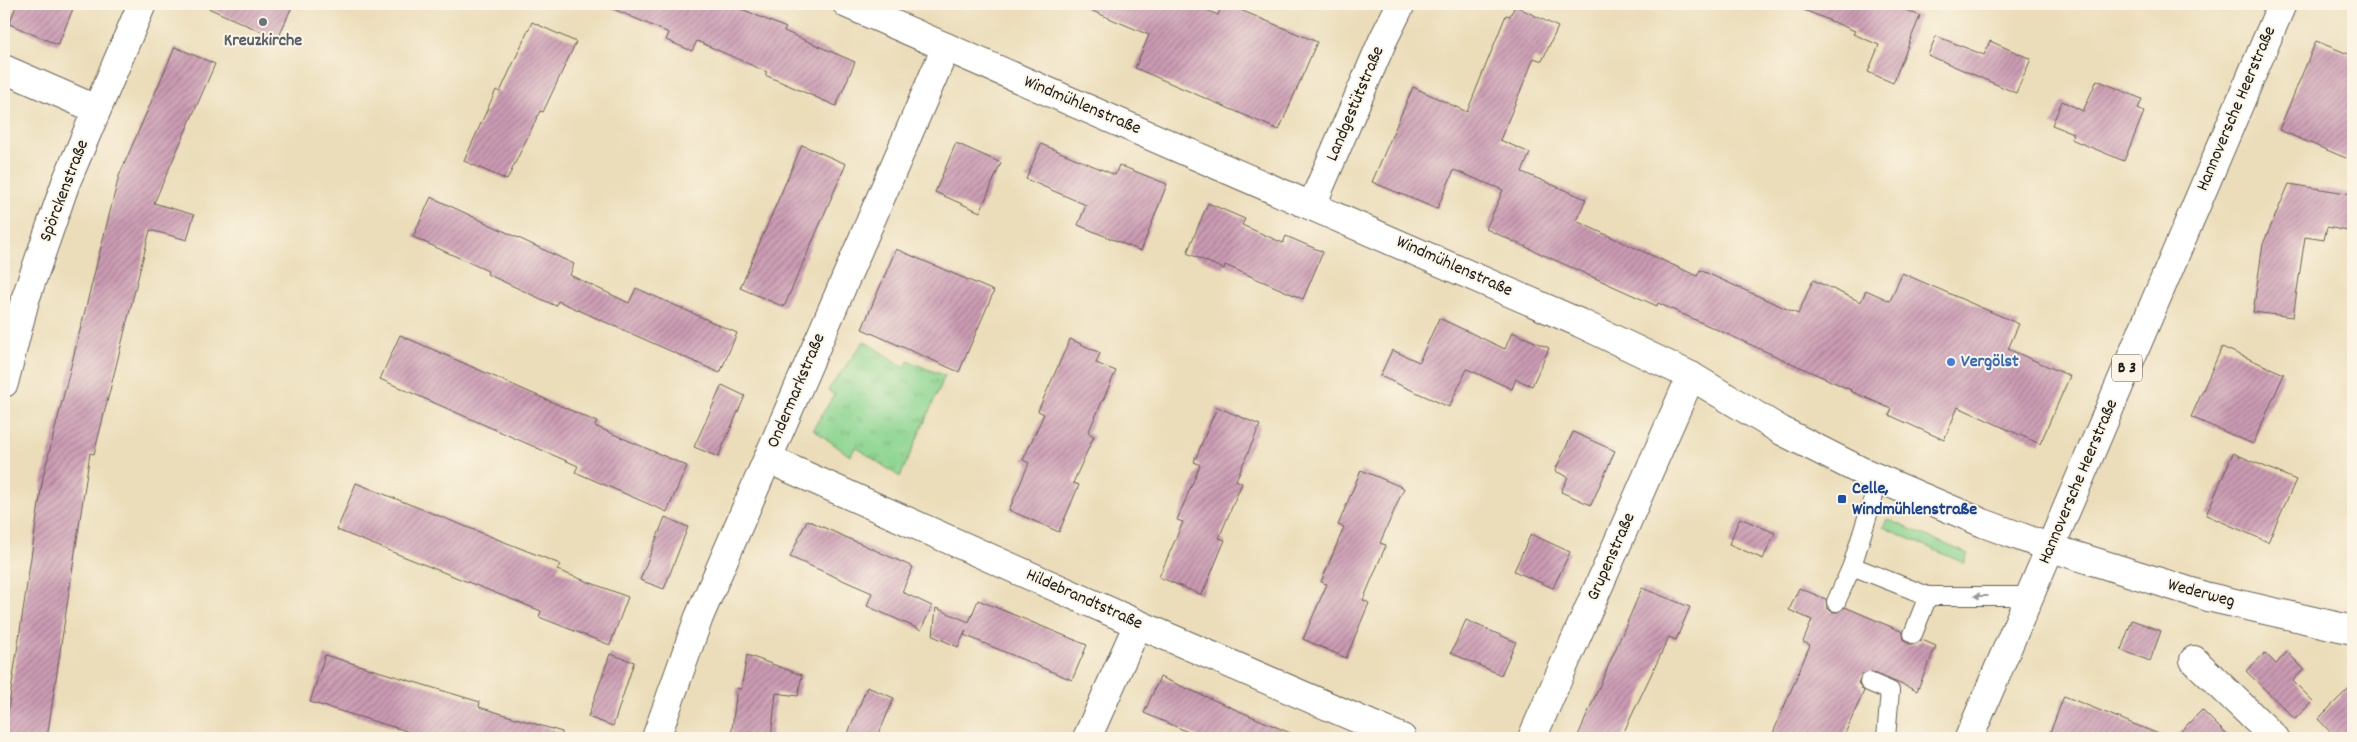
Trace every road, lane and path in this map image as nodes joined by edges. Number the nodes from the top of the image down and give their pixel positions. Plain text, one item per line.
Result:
1 (142, 4) edge
2 (848, 4) edge
3 (1401, 4) edge
4 (2282, 4) edge
5 (946, 48) junction
6 (4, 69) edge
7 (96, 109) junction
8 (1312, 205) junction
9 (1691, 376) junction
10 (4, 383) edge
11 (768, 459) junction
12 (1879, 479) junction
13 (2051, 548) junction
14 (1852, 566) junction
15 (1928, 596) junction
16 (2030, 596) junction
17 (1836, 602) dead end
18 (1138, 624) junction
19 (2353, 630) edge
20 (1913, 634) dead end
21 (2194, 660) dead end
22 (1869, 682) dead end
23 (656, 738) edge
24 (1087, 738) edge
25 (1402, 738) edge
26 (1532, 738) edge
27 (1886, 738) edge
28 (1969, 738) edge
29 (2276, 738) edge

1 - 7 street, Spörckenstraße
2 - 5 street, Windmühlenstraße
3 - 8 street, Landgestütstraße
4 - 13 street, Hannoversche Heerstraße / B 3
5 - 8 street, Windmühlenstraße
5 - 11 street, Ondermarkstraße
6 - 7 street
7 - 10 street, Spörckenstraße
8 - 9 street, Windmühlenstraße
9 - 12 street, Windmühlenstraße
9 - 26 street, Grupenstraße
11 - 18 street, Hildebrandtstraße
11 - 23 street, Ondermarkstraße
12 - 13 street, Windmühlenstraße
12 - 14 lane
13 - 16 street, Hannoversche Heerstraße
13 - 19 street, Wederweg
14 - 15 lane
14 - 17 lane
16 -> 15 lane
15 - 20 lane
16 - 28 street, Hannoversche Heerstraße
18 - 24 street
18 - 25 street, Hildebrandtstraße
21 - 29 street
22 - 27 lane

